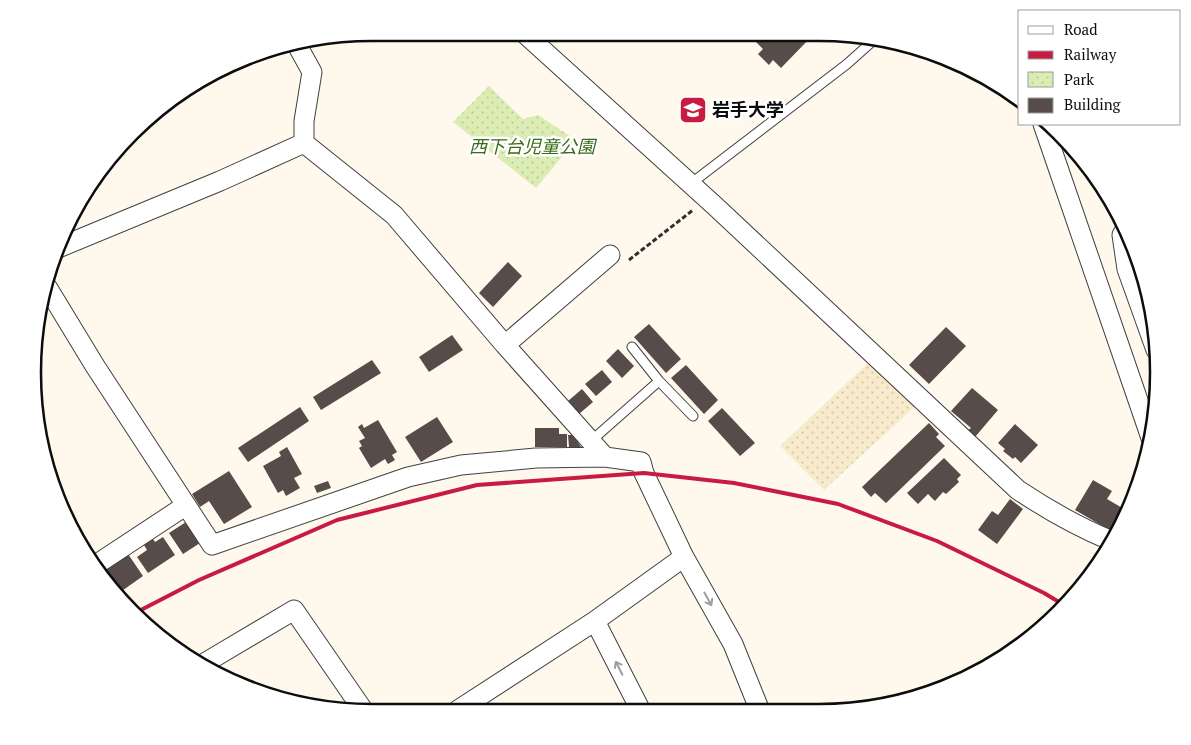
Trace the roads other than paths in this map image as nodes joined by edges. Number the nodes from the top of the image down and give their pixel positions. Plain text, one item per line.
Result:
1 (533, 41) edge
2 (868, 45) edge
3 (300, 50) edge
4 (1045, 131) edge
5 (304, 143) junction
6 (689, 185) junction
7 (1123, 241) edge
8 (67, 244) edge
9 (610, 255) road end
10 (51, 294) edge
11 (1145, 320) edge
12 (505, 346) junction
13 (632, 347) dead end
14 (659, 381) junction
15 (694, 416) dead end
16 (1146, 423) edge
17 (591, 441) junction
18 (605, 457) junction
19 (185, 506) junction
20 (1105, 538) edge
21 (684, 556) junction
22 (101, 562) edge
23 (595, 621) junction
24 (209, 660) edge
25 (358, 703) edge
26 (467, 704) edge
27 (637, 704) edge
28 (757, 704) edge

1 - 6 street
2 - 6 lane
3 - 5 street
4 - 16 street
5 - 8 street
5 - 12 street
6 - 20 street
7 - 11 street
9 - 12 street
10 - 19 street
12 - 17 street
13 - 14 lane
14 - 15 lane
14 - 17 lane
17 - 18 street
18 - 19 street
18 - 21 street
19 - 22 street
21 - 23 street
21 -> 28 street
23 - 26 street
27 -> 23 street
24 - 25 street

